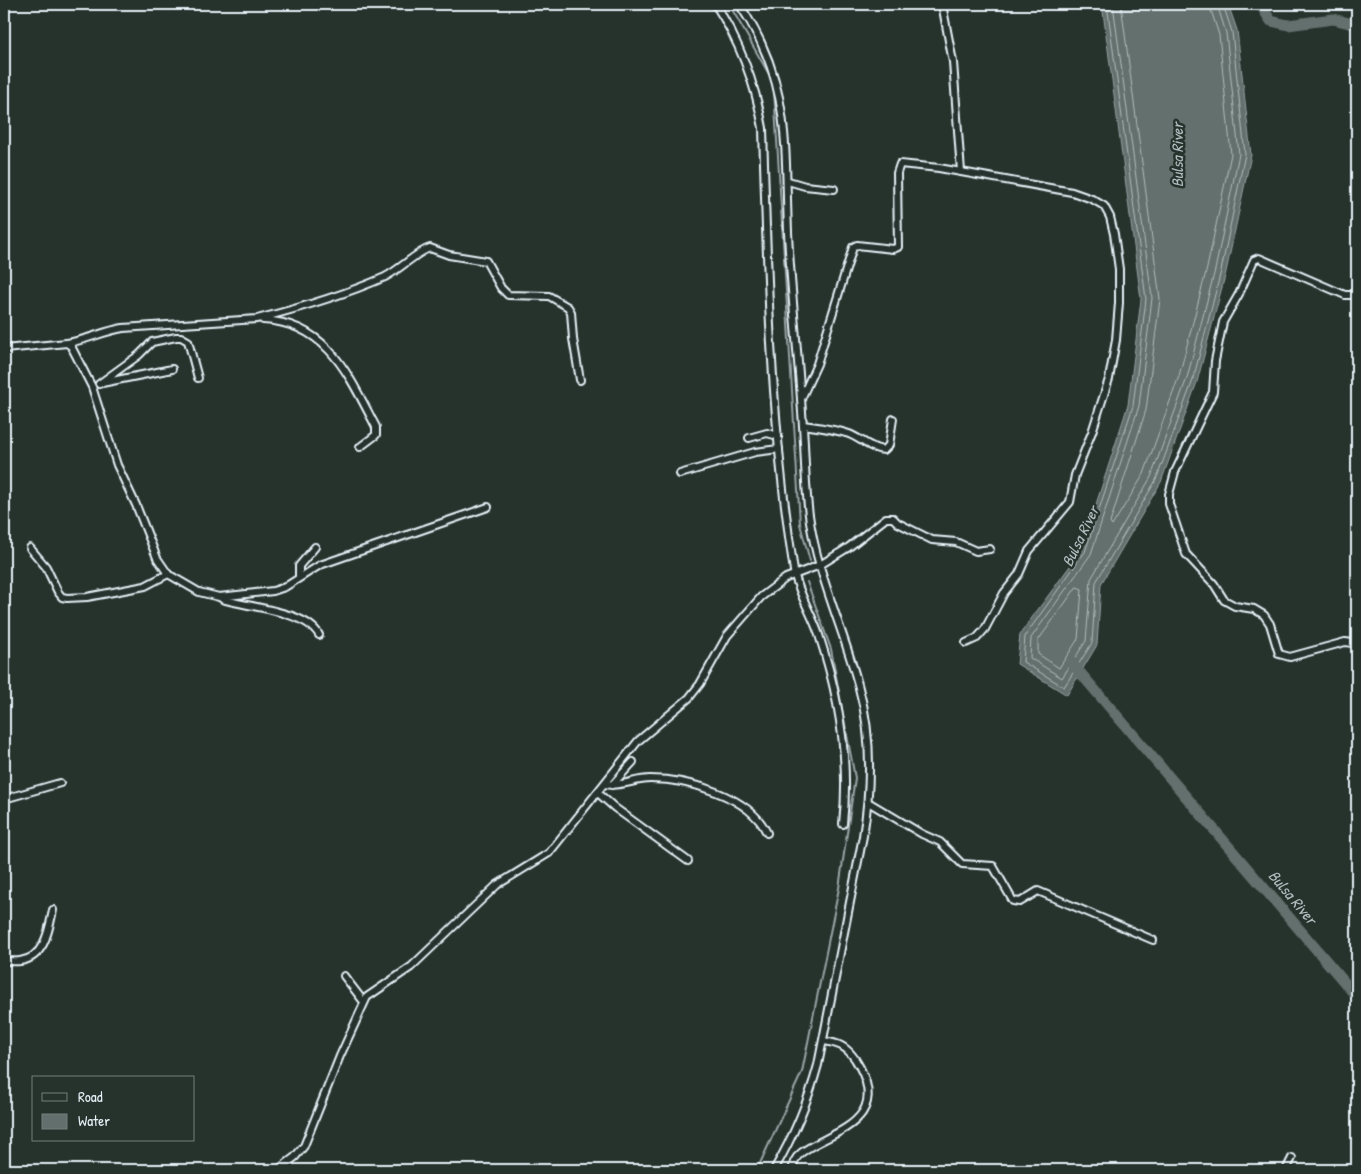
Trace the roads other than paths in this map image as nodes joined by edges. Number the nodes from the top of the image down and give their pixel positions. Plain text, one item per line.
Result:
1 (715, 4) edge
2 (739, 4) edge
3 (942, 4) edge
4 (962, 172) junction
5 (788, 181) junction
6 (834, 189) dead end
7 (1357, 292) edge
8 (256, 319) junction
9 (67, 343) junction
10 (4, 349) edge
11 (172, 369) dead end
12 (198, 378) dead end
13 (580, 380) dead end
14 (95, 386) junction
15 (801, 400) junction
16 (893, 419) dead end
17 (803, 425) junction
18 (778, 436) junction
19 (749, 438) dead end
20 (360, 447) dead end
21 (780, 449) junction
22 (680, 474) dead end
23 (488, 507) dead end
24 (315, 547) dead end
25 (30, 548) dead end
26 (990, 548) dead end
27 (820, 565) junction
28 (168, 574) junction
29 (794, 574) junction
30 (300, 578) junction
31 (219, 598) junction
32 (319, 635) dead end
33 (966, 643) dead end
34 (1357, 648) edge
35 (633, 762) dead end
36 (60, 783) dead end
37 (608, 784) junction
38 (598, 793) junction
39 (4, 799) edge
40 (868, 802) junction
41 (842, 824) dead end
42 (767, 833) dead end
43 (688, 861) dead end
44 (53, 910) dead end
45 (1153, 940) dead end
46 (4, 962) edge
47 (344, 976) dead end
48 (364, 1002) junction
49 (823, 1041) junction
50 (1292, 1158) dead end
51 (278, 1170) edge
52 (774, 1170) edge
53 (793, 1170) edge
54 (1286, 1170) edge

1 - 18 street
2 - 5 street
3 - 4 street
4 - 15 street
4 - 33 street
5 - 6 street
5 - 15 street
7 - 34 street
8 - 9 street
8 - 13 street
8 - 20 street
9 - 10 street
9 - 14 street
11 - 14 street
12 - 14 street
14 - 28 street
15 - 17 street
16 - 17 street
17 - 27 street
18 - 19 street
18 - 21 street
21 - 22 street
21 - 29 street
23 - 30 street
24 - 30 street
25 - 28 street
26 - 27 street
27 - 29 street
27 - 40 street
28 - 31 street
29 - 37 street
29 - 41 street
30 - 31 street
31 - 32 street
35 - 37 street
36 - 39 street
37 - 38 street
37 - 42 street
38 - 43 street
38 - 48 street
40 - 45 street
40 - 49 street
44 - 46 street
47 - 48 street
48 - 51 street
49 - 52 street
49 - 53 street
50 - 54 street

